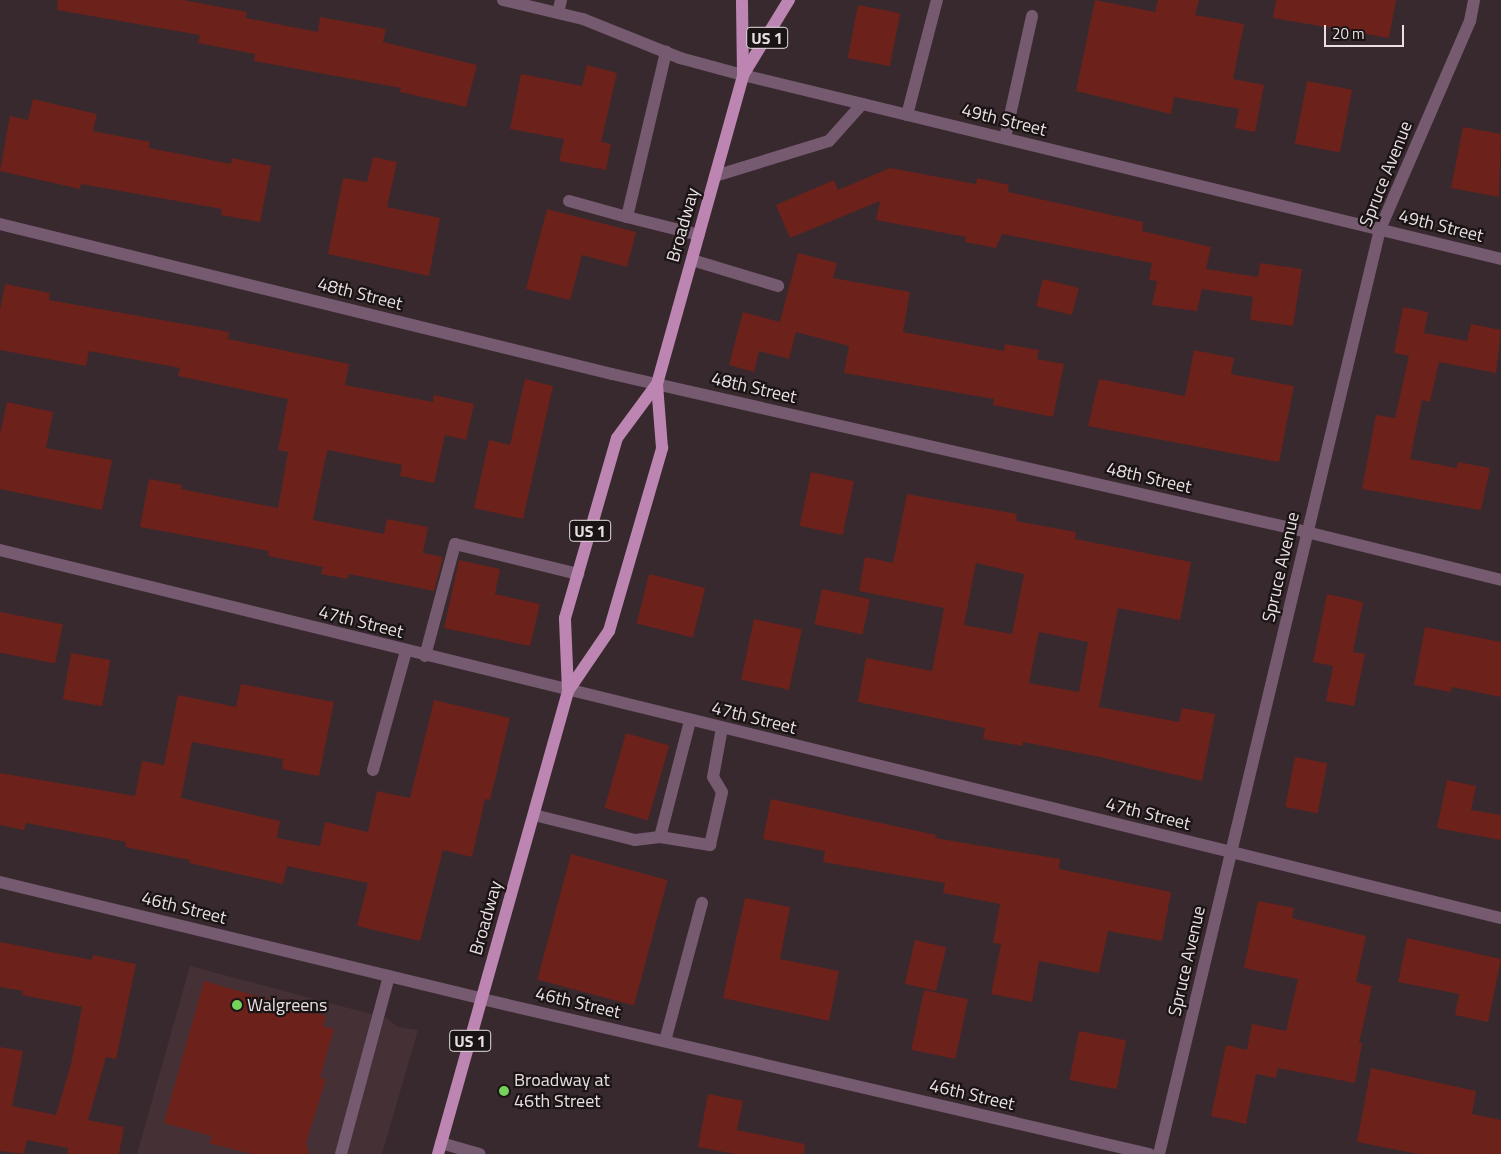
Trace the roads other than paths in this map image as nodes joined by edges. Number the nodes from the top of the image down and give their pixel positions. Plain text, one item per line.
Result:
1 (503, 0) edge
2 (561, 0) edge
3 (742, 0) edge
4 (789, 0) edge
5 (937, 0) edge
6 (1474, 0) edge
7 (558, 13) junction
8 (1032, 16) dead end
9 (666, 52) junction
10 (743, 75) junction
11 (862, 104) junction
12 (907, 115) junction
13 (1005, 138) junction
14 (715, 176) junction
15 (569, 201) dead end
16 (627, 217) junction
17 (0, 224) edge
18 (1380, 229) junction
19 (698, 235) junction
20 (1501, 259) edge
21 (692, 260) junction
22 (778, 286) dead end
23 (657, 384) junction
24 (1307, 532) junction
25 (0, 550) edge
26 (578, 574) junction
27 (1501, 580) edge
28 (406, 651) junction
29 (425, 656) junction
30 (568, 691) junction
31 (690, 721) junction
32 (722, 728) junction
33 (373, 770) dead end
34 (534, 814) junction
35 (660, 837) junction
36 (1231, 852) junction
37 (0, 882) edge
38 (702, 903) dead end
39 (1501, 918) edge
40 (389, 976) junction
41 (482, 999) junction
42 (665, 1041) junction
43 (439, 1148) edge
44 (342, 1154) edge
45 (479, 1154) edge
46 (1149, 1154) edge
47 (1159, 1154) edge

1 - 7 street, 49th Street
2 - 7 street
3 - 10 main road, Broadway / US 1
4 - 10 main road, Broadway / US 1
5 - 12 street
6 - 18 street, Spruce Avenue
7 - 9 street, 49th Street
8 - 13 street
9 - 10 street, 49th Street
9 - 16 street
10 - 11 street, 49th Street
10 - 14 main road, Broadway / US 1
11 - 12 street, 49th Street
11 - 14 street
12 - 13 street, 49th Street
13 - 18 street, 49th Street
14 - 19 main road, Broadway / US 1
15 - 16 street
16 - 19 street
17 - 23 street, 48th Street
18 - 20 street, 49th Street
18 - 24 street, Spruce Avenue
19 - 21 main road, Broadway / US 1
21 - 22 street
21 - 23 main road, Broadway / US 1
23 - 24 street, 48th Street
23 - 26 main road, Broadway / US 1
23 - 30 main road, Broadway / US 1
24 - 27 street, 48th Street
24 - 36 street, Spruce Avenue
25 - 28 street, 47th Street
26 - 29 street
26 - 30 main road, Broadway / US 1
28 - 29 street, 47th Street
28 - 33 street
29 - 30 street, 47th Street
30 - 31 street, 47th Street
30 - 34 main road, Broadway / US 1
31 - 32 street, 47th Street
31 - 35 street
32 - 35 street
32 - 36 street, 47th Street
34 - 35 street
34 - 41 main road, Broadway / US 1
36 - 39 street, 47th Street
36 - 47 street, Spruce Avenue
37 - 40 street, 46th Street
38 - 42 street
40 - 41 street, 46th Street
40 - 44 street
41 - 42 street, 46th Street
41 - 43 main road, Broadway / US 1
42 - 46 street, 46th Street
43 - 45 street

